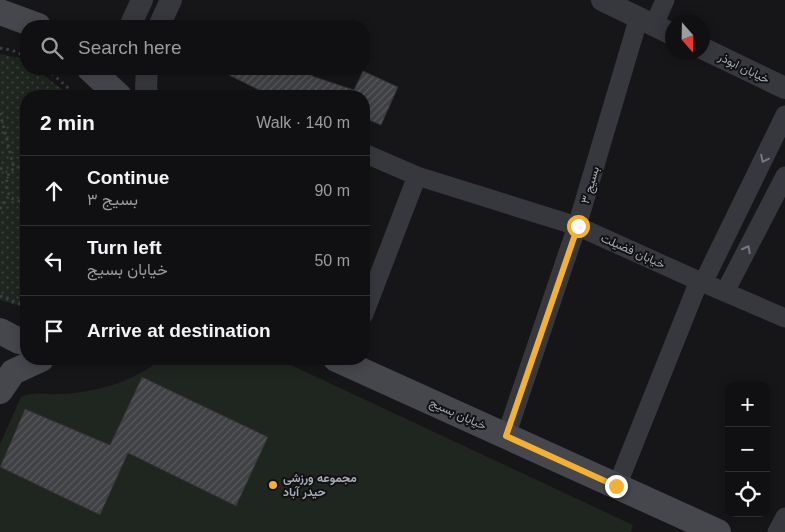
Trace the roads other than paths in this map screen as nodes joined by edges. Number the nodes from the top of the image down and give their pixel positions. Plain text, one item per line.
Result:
1 (142, 0) edge
2 (171, 0) edge
3 (602, 0) edge
4 (665, 0) edge
5 (0, 12) edge
6 (22, 20) edge
7 (133, 20) edge
8 (162, 20) edge
9 (655, 25) edge
10 (710, 52) edge
11 (96, 75) edge
12 (147, 75) edge
13 (785, 88) edge
14 (113, 90) edge
15 (146, 90) edge
16 (785, 115) edge
17 (370, 156) edge
18 (417, 176) junction
19 (785, 176) edge
20 (578, 226) junction
21 (701, 282) junction
22 (725, 292) junction
23 (370, 298) edge
24 (785, 318) edge
25 (0, 331) edge
26 (20, 341) edge
27 (28, 365) edge
28 (353, 365) edge
29 (0, 391) edge
30 (506, 436) junction
31 (616, 486) junction
32 (785, 518) edge
33 (718, 532) edge
34 (777, 532) edge

1 - 7 street
2 - 8 street
3 - 9 street
4 - 9 street, بسیج ۳
5 - 6 main road
9 - 20 street, بسیج ۳
10 - 13 street, خیابان ابوذر
11 - 14 main road
12 - 15 street
16 -> 21 street
17 - 18 street, خیابان فضیلت
18 - 20 street, خیابان فضیلت
18 - 23 street
22 -> 19 street
20 - 21 street, خیابان فضیلت
20 - 30 street, بسیج ۳
21 - 22 street, خیابان فضیلت
21 - 31 street
22 - 24 street, خیابان فضیلت
25 - 26 main road
27 - 29 main road
28 - 30 main road, خیابان بسیج
30 - 31 main road, خیابان بسیج
31 - 33 main road, خیابان بسیج
32 - 34 street

